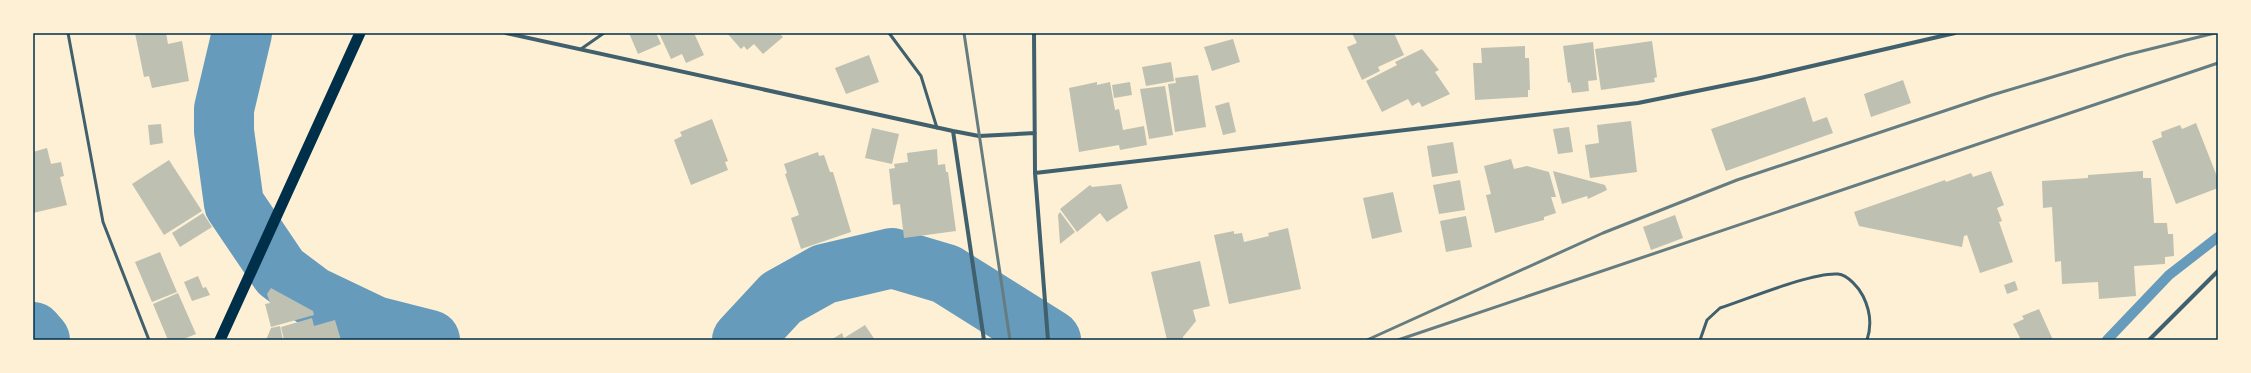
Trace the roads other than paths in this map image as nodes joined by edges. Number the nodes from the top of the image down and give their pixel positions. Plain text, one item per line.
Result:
1 (68, 33) edge
2 (360, 33) edge
3 (506, 33) edge
4 (604, 33) edge
5 (889, 33) edge
6 (1034, 33) edge
7 (1955, 33) edge
8 (581, 49) junction
9 (937, 128) junction
10 (953, 131) junction
11 (1035, 133) junction
12 (1035, 173) junction
13 (2218, 271) edge
14 (149, 340) edge
15 (220, 340) edge
16 (984, 340) edge
17 (1048, 340) edge
18 (1700, 340) edge
19 (1867, 340) edge
20 (2149, 340) edge

1 - 14 lane
2 - 15 highway
3 - 8 street
4 - 8 lane
5 - 9 lane
6 - 11 street
7 - 12 street
8 - 9 street
9 - 10 street
10 - 11 street
10 - 16 street
11 - 12 street
12 - 17 street
13 - 20 street
18 - 19 lane

